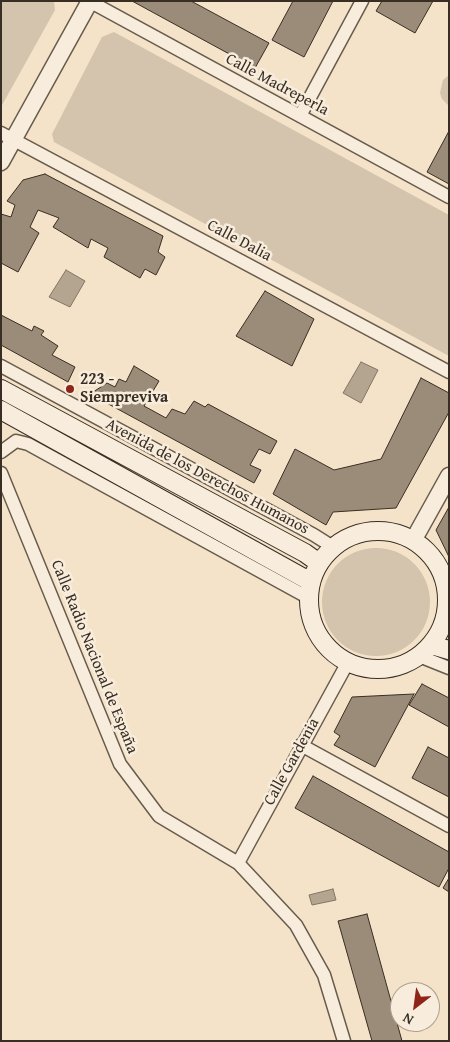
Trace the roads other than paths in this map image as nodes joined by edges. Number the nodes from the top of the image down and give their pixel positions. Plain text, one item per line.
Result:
1 (89, 1) edge
2 (362, 1) edge
3 (300, 116) junction
4 (7, 136) edge
5 (1, 162) edge
6 (449, 197) edge
7 (1, 366) edge
8 (449, 372) edge
9 (1, 389) edge
10 (1, 410) edge
11 (1, 452) edge
12 (1, 473) edge
13 (449, 476) edge
14 (414, 539) junction
15 (333, 547) junction
16 (319, 563) junction
17 (310, 590) junction
18 (448, 603) edge
19 (446, 627) edge
20 (426, 650) junction
21 (449, 650) edge
22 (348, 662) junction
23 (449, 668) edge
24 (301, 745) junction
25 (449, 826) edge
26 (238, 863) junction
27 (344, 1041) edge

1 - 3 street, Calle Madreperla
1 - 4 street
2 - 3 street
3 - 6 street, Calle Madreperla
4 - 5 street
4 - 8 street, Calle Dalia
7 - 15 street, Avenida de los Derechos Humanos
9 - 16 main road, Avenida de los Derechos Humanos
10 - 17 main road
11 - 17 street
12 - 26 street, Calle Radio Nacional de España
13 - 14 street
14 - 15 main road
14 - 18 main road
15 - 16 main road
16 - 17 main road
17 - 22 main road
18 - 19 main road
19 - 20 main road
20 - 21 main road
20 - 22 main road
20 - 23 street
22 - 24 street, Calle Gardenia
24 - 25 street
24 - 26 street, Calle Gardenia
26 - 27 street, Calle Radio Nacional de España

